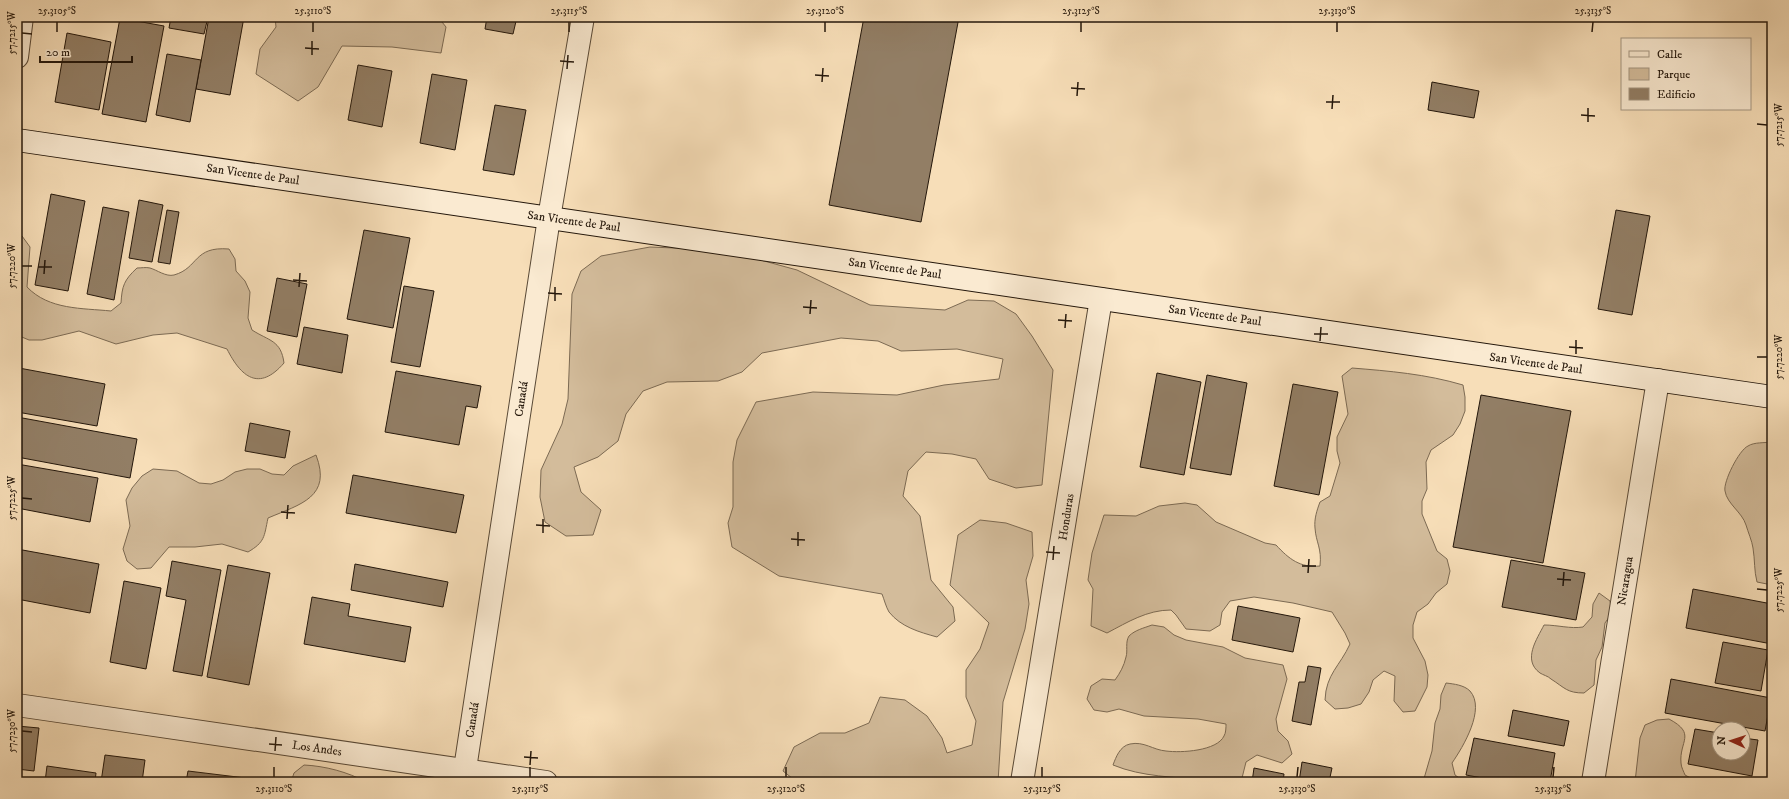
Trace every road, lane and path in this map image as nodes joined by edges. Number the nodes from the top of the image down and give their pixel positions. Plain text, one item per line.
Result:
1 (22, 17) edge
2 (583, 17) edge
3 (17, 58) edge
4 (17, 140) edge
5 (549, 218) junction
6 (1101, 299) junction
7 (1658, 380) junction
8 (1772, 397) edge
9 (17, 705) edge
10 (464, 776) edge
11 (546, 782) edge
12 (1022, 782) edge
13 (1592, 782) edge

1 - 3 street
2 - 5 street, Canadá
4 - 5 street, San Vicente de Paul
5 - 6 street, San Vicente de Paul
5 - 10 street, Canadá
6 - 7 street, San Vicente de Paul
6 - 12 street, Honduras
7 - 8 street, San Vicente de Paul
7 - 13 street, Nicaragua
9 - 10 street, Los Andes
10 - 11 street, Los Andes

